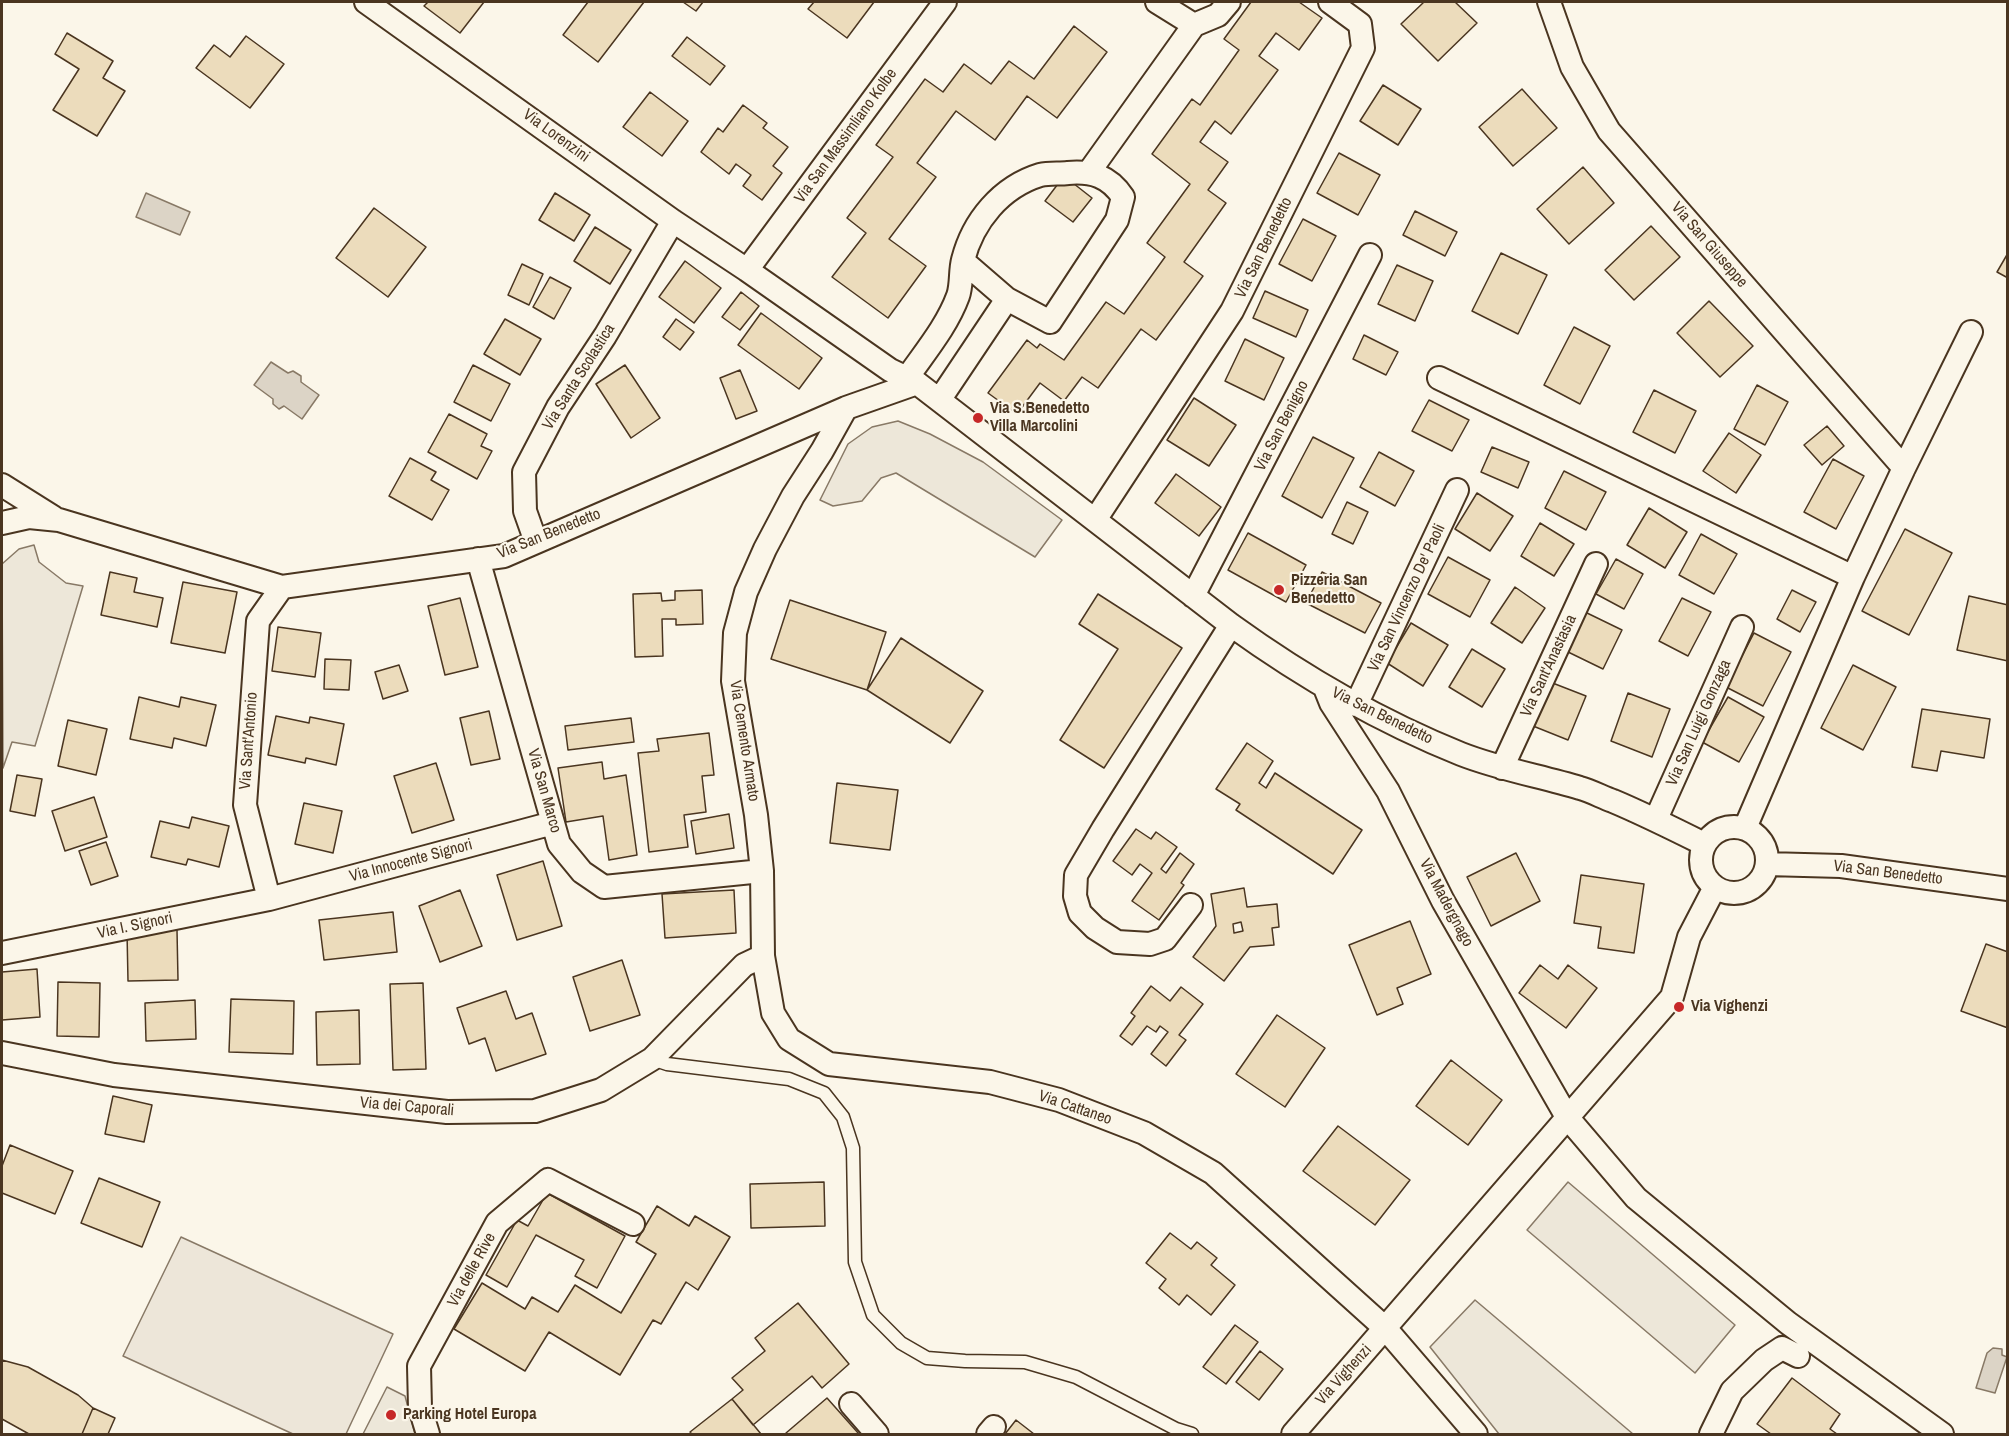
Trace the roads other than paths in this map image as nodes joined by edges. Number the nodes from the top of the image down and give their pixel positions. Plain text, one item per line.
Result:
1 (366, 2) edge
2 (945, 2) edge
3 (1157, 2) edge
4 (1229, 2) edge
5 (1330, 2) edge
6 (1549, 2) edge
7 (1194, 25) junction
8 (1089, 172) junction
9 (673, 221) junction
10 (1370, 255) dead end
11 (963, 261) junction
12 (747, 270) junction
13 (1007, 299) junction
14 (1971, 332) dead end
15 (905, 377) junction
16 (1439, 378) dead end
17 (940, 399) junction
18 (846, 408) junction
19 (1904, 468) junction
20 (2, 485) edge
21 (1457, 490) dead end
22 (59, 520) junction
23 (1095, 520) junction
24 (2, 523) edge
25 (536, 542) junction
26 (478, 559) junction
27 (1596, 564) dead end
28 (1853, 577) junction
29 (282, 587) junction
30 (1193, 596) junction
31 (1231, 625) junction
32 (1742, 627) dead end
33 (1325, 688) junction
34 (1356, 705) junction
35 (1502, 768) junction
36 (1656, 819) junction
37 (553, 823) junction
38 (1744, 828) junction
39 (1704, 844) junction
40 (1767, 864) junction
41 (762, 871) junction
42 (1715, 887) junction
43 (2007, 889) edge
44 (269, 899) junction
45 (1191, 905) dead end
46 (2, 953) edge
47 (763, 956) junction
48 (2, 1053) edge
49 (652, 1059) junction
50 (1567, 1117) junction
51 (633, 1224) dead end
52 (1386, 1328) junction
53 (1798, 1356) dead end
54 (851, 1404) dead end
55 (428, 1434) edge
56 (877, 1434) edge
57 (1192, 1434) edge
58 (1293, 1434) edge
59 (1476, 1434) edge
60 (1711, 1434) edge
61 (1942, 1434) edge

1 - 9 street, Via Lorenzini
2 - 12 street, Via San Massimliano Kolbe
3 - 7 street
4 - 7 street
5 - 23 street, Via San Benedetto
6 - 19 street, Via San Giuseppe
7 - 8 street
8 - 11 street
8 - 13 street
9 - 12 street, Via Lorenzini
9 - 25 street, Via Santa Scolastica
10 - 30 street, Via San Benigno
11 - 13 street
11 - 15 street
12 - 15 street, Via Lorenzini
13 - 17 street
14 - 19 street
15 - 17 street, Via San Benedetto
15 - 18 street, Via San Benedetto
16 - 28 street
17 - 23 street, Via San Benedetto
18 - 25 street, Via San Benedetto
18 - 41 street, Via Cemento Armato
19 - 28 street
20 - 22 street
21 - 34 street, Via San Vincenzo De' Paoli
22 - 24 street
22 - 29 street, Via San Benedetto
23 - 30 street, Via San Benedetto
25 - 26 street, Via San Benedetto
26 - 29 street, Via San Benedetto
26 - 37 street, Via San Marco
27 - 35 street, Via Sant'Anastasia
28 - 38 street
29 - 44 street, Via Sant'Antonio
30 - 31 street, Via San Benedetto
31 - 33 street, Via San Benedetto
31 - 45 street
32 - 36 street, Via San Luigi Gonzaga
33 - 34 street, Via San Benedetto
33 - 50 street, Via Madergnago
34 - 35 street, Via San Benedetto
35 - 36 street, Via San Benedetto
36 - 39 street, Via San Benedetto
37 - 41 street, Via San Marco
37 - 44 street, Via Innocente Signori
38 - 39 street
38 - 40 street
39 - 42 street
40 - 42 street
40 - 43 street, Via San Benedetto
41 - 47 street, Via Cemento Armato
42 - 50 street, Via Vighenzi
44 - 46 street, Via I. Signori
47 - 49 street, Via dei Caporali
47 - 52 street, Via Cattaneo
48 - 49 street, Via dei Caporali
49 - 57 lane
50 - 52 street, Via Vighenzi
50 - 61 street, Via Madergnago
51 - 55 street, Via delle Rive
52 - 58 street, Via Vighenzi
52 - 59 street, Via Cattaneo
53 - 60 street
54 - 56 street

